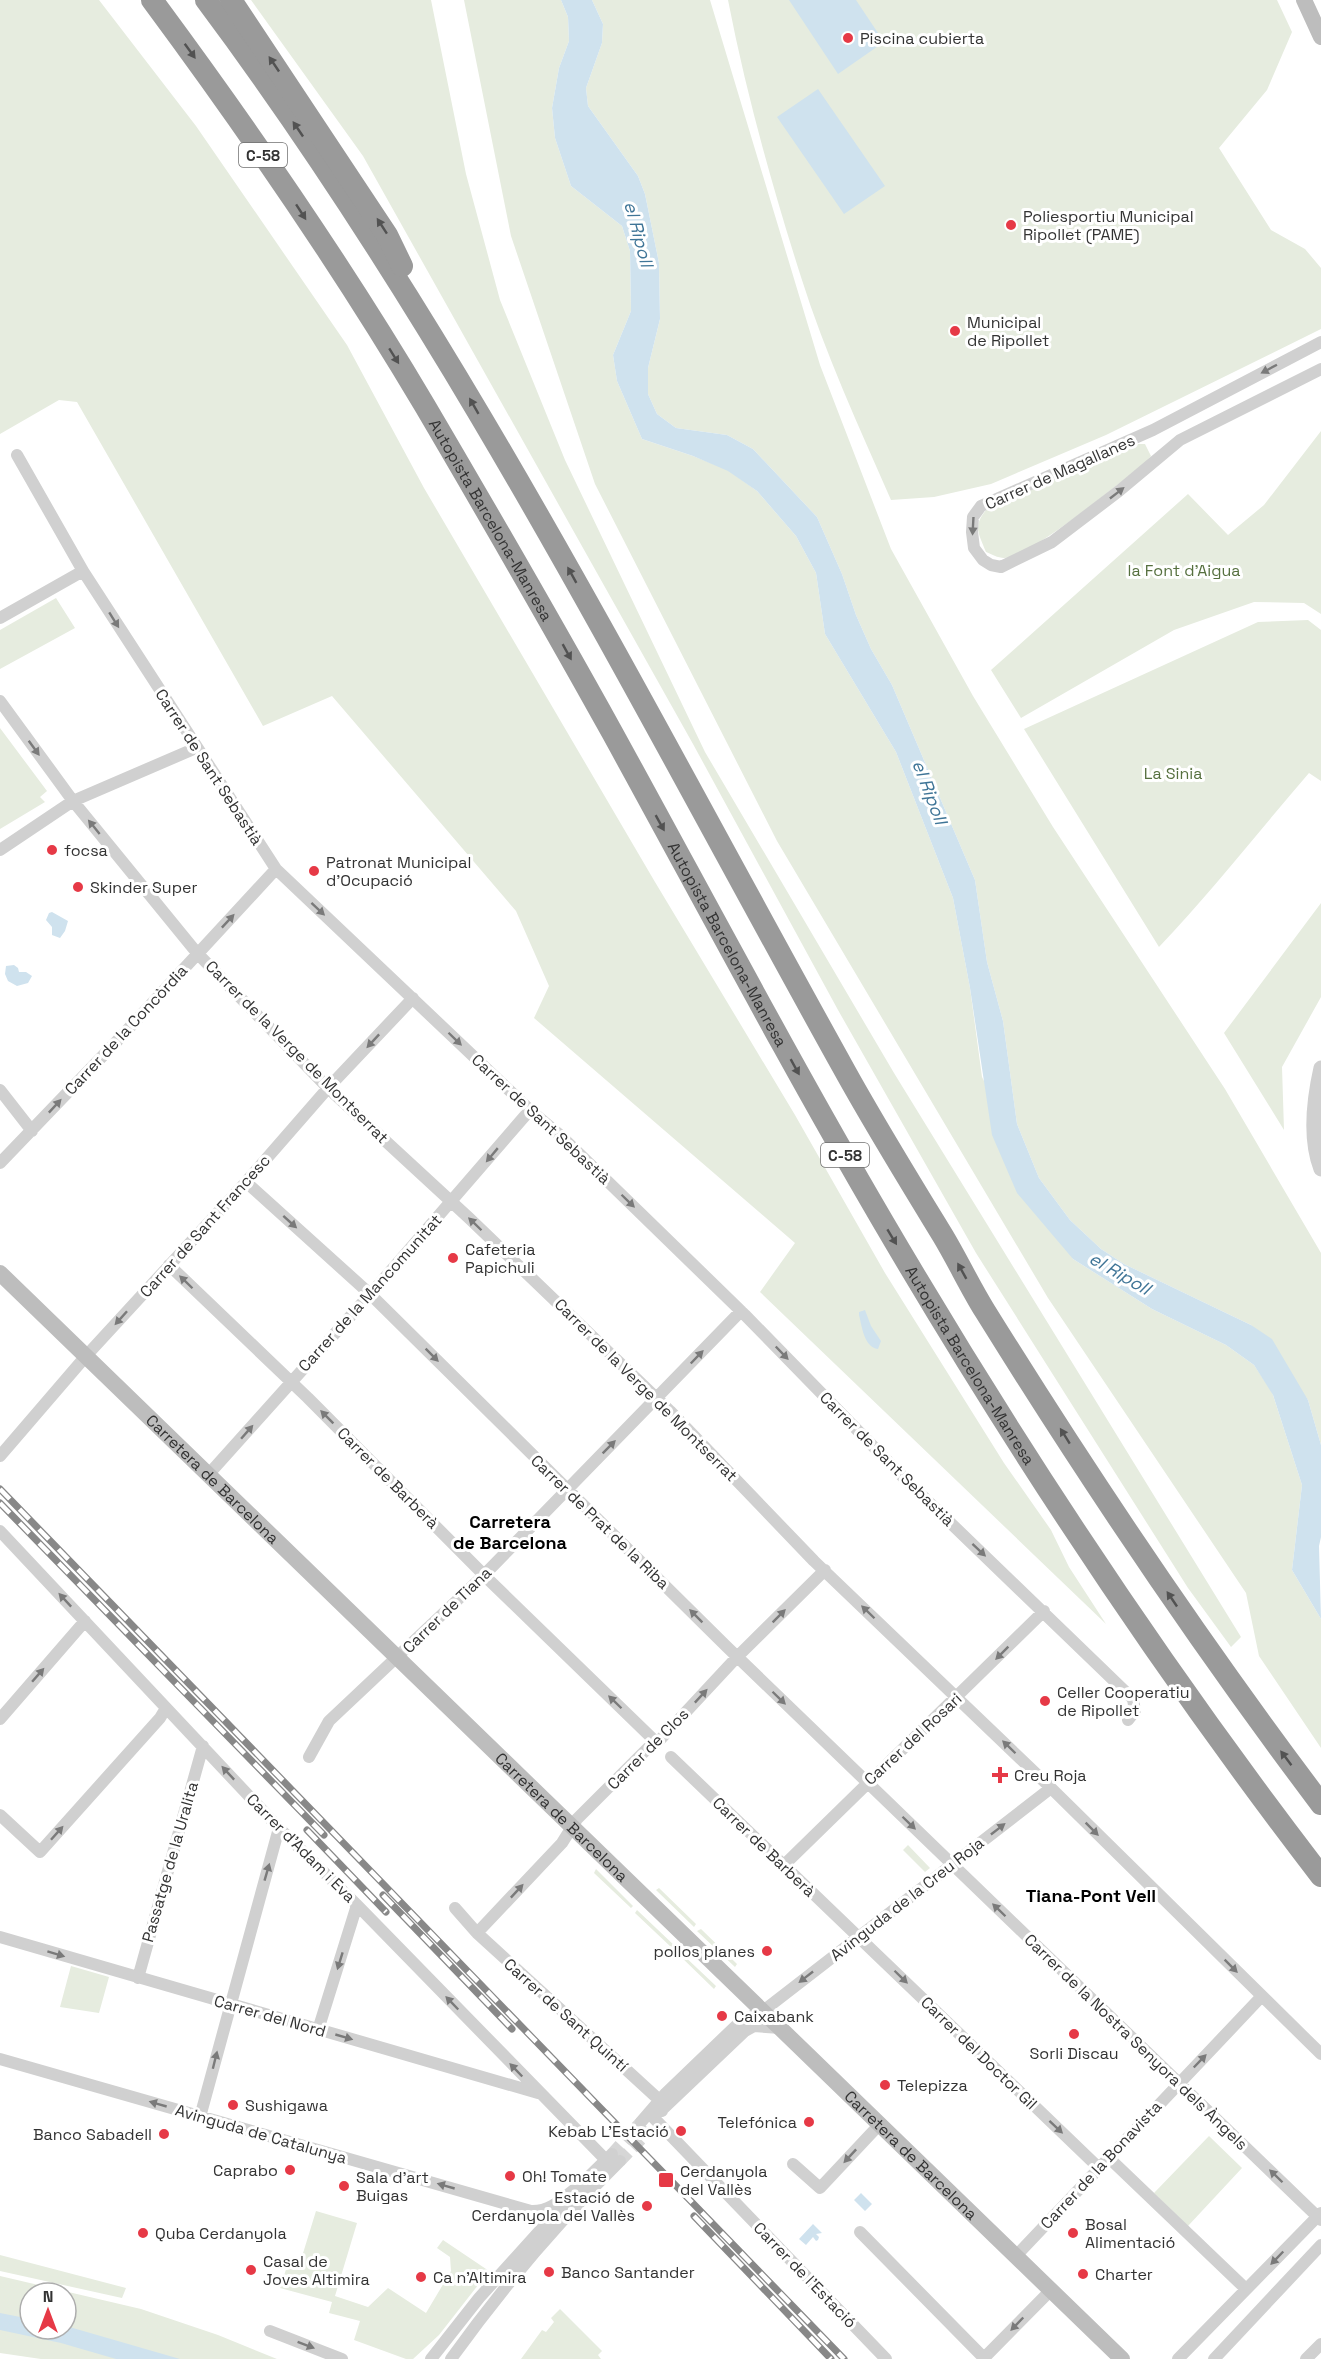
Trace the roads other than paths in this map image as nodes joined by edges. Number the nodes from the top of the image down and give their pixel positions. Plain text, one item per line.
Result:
1 (152, 0) edge
2 (206, 0) edge
3 (231, 0) edge
4 (1304, 0) edge
5 (1321, 37) edge
6 (1321, 342) edge
7 (444, 354) junction
8 (1321, 369) edge
9 (17, 455) dead end
10 (83, 571) junction
11 (0, 618) edge
12 (0, 700) edge
13 (196, 748) junction
14 (73, 801) junction
15 (0, 850) edge
16 (276, 869) junction
17 (197, 953) junction
18 (413, 998) junction
19 (1321, 1068) edge
20 (328, 1088) junction
21 (0, 1090) edge
22 (530, 1110) junction
23 (32, 1131) junction
24 (0, 1163) edge
25 (1321, 1169) edge
26 (246, 1182) junction
27 (451, 1202) junction
28 (169, 1265) junction
29 (0, 1273) edge
30 (370, 1293) junction
31 (741, 1311) junction
32 (86, 1356) junction
33 (291, 1382) junction
34 (656, 1399) junction
35 (0, 1456) edge
36 (208, 1475) junction
37 (567, 1489) junction
38 (0, 1531) edge
39 (825, 1570) junction
40 (484, 1575) junction
41 (1044, 1611) junction
42 (84, 1621) junction
43 (737, 1657) junction
44 (397, 1658) junction
45 (957, 1697) junction
46 (166, 1708) junction
47 (0, 1719) edge
48 (1128, 1720) dead end
49 (657, 1743) junction
50 (203, 1746) junction
51 (309, 1757) dead end
52 (671, 1757) dead end
53 (867, 1782) junction
54 (1051, 1788) junction
55 (1321, 1804) edge
56 (0, 1815) edge
57 (571, 1827) junction
58 (279, 1828) junction
59 (952, 1864) junction
60 (783, 1866) junction
61 (1321, 1876) edge
62 (357, 1905) junction
63 (455, 1908) dead end
64 (477, 1933) junction
65 (859, 1936) junction
66 (0, 1937) edge
67 (138, 1978) junction
68 (1261, 1997) junction
69 (229, 2005) junction
70 (755, 2014) junction
71 (780, 2028) junction
72 (318, 2030) junction
73 (1321, 2054) edge
74 (0, 2059) edge
75 (1179, 2083) junction
76 (541, 2094) junction
77 (655, 2113) junction
78 (200, 2116) junction
79 (880, 2124) junction
80 (613, 2158) junction
81 (1109, 2158) junction
82 (793, 2164) dead end
83 (1099, 2168) junction
84 (580, 2185) junction
85 (523, 2208) junction
86 (1320, 2216) edge
87 (860, 2232) dead end
88 (534, 2236) junction
89 (1321, 2245) edge
90 (539, 2251) junction
91 (1016, 2256) junction
92 (1246, 2289) junction
93 (1051, 2290) junction
94 (270, 2331) dead end
95 (1321, 2344) edge
96 (342, 2359) edge
97 (431, 2359) edge
98 (442, 2359) edge
99 (451, 2359) edge
100 (886, 2359) edge
101 (984, 2359) edge
102 (1122, 2359) edge
103 (1178, 2359) edge
104 (1214, 2359) edge
105 (1306, 2359) edge

1 -> 61 highway, Autopista Barcelona-Manresa / C-58
7 -> 2 highway, C-58
7 -> 3 highway
4 - 5 main road
6 -> 8 street, Carrer de Magallanes
55 -> 7 highway, C-58
9 - 10 street, Carrer de Sant Sebastià
10 - 11 street
10 -> 13 street, Carrer de Sant Sebastià
12 -> 14 street, Carrer de la Verge de Montserrat
13 - 14 street
13 - 16 street, Carrer de Sant Sebastià
14 - 15 street
17 -> 14 street, Carrer de la Verge de Montserrat
17 -> 16 street, Carrer de la Concòrdia
16 -> 18 street, Carrer de Sant Sebastià
17 - 20 street, Carrer de la Verge de Montserrat
23 -> 17 street, Carrer de la Concòrdia
18 -> 20 street, Carrer de Sant Francesc
18 -> 22 street, Carrer de Sant Sebastià
19 - 25 street
20 - 26 street, Carrer de Sant Francesc
20 - 27 street, Carrer de la Verge de Montserrat
21 - 23 street
22 -> 27 street, Carrer de la Mancomunitat
22 -> 31 street, Carrer de Sant Sebastià
23 - 24 street, Carrer de la Concòrdia
26 - 28 street, Carrer de Sant Francesc
26 -> 30 street, Carrer de Prat de la Riba
27 - 30 street, Carrer de la Mancomunitat
34 -> 27 street, Carrer de la Verge de Montserrat
28 -> 32 street, Carrer de Sant Francesc
33 -> 28 street, Carrer de Barberà
29 - 32 main road, Carretera de Barcelona
30 - 33 street, Carrer de la Mancomunitat
30 -> 37 street, Carrer de Prat de la Riba
34 -> 31 street, Carrer de Tiana
31 -> 41 street, Carrer de Sant Sebastià
32 - 35 street, Carrer de Sant Francesc
32 - 36 main road, Carretera de Barcelona
36 -> 33 street, Carrer de la Mancomunitat
40 -> 33 street, Carrer de Barberà
37 -> 34 street, Carrer de Tiana
34 - 39 street, Carrer de la Verge de Montserrat
36 - 44 main road, Carretera de Barcelona
37 - 40 street, Carrer de Tiana
43 -> 37 street, Carrer de Prat de la Riba
42 -> 38 street, Carrer d'Adam i Eva
43 -> 39 street, Carrer de Clos
45 -> 39 street, Carrer de la Verge de Montserrat
40 - 44 street, Carrer de Tiana
49 -> 40 street, Carrer de Barberà
41 -> 45 street, Carrer del Rosari
41 - 48 street, Carrer de Sant Sebastià
42 - 46 street, Carrer d'Adam i Eva
47 -> 42 street
49 -> 43 street, Carrer de Clos
43 -> 53 street, Carrer de Prat de la Riba
44 - 51 street, Carrer de Tiana
44 - 57 main road, Carretera de Barcelona
45 - 53 street, Carrer del Rosari
54 -> 45 street, Carrer de la Verge de Montserrat
46 - 50 street, Carrer d'Adam i Eva
56 -> 46 street
49 - 57 street, Carrer de Clos
58 -> 50 street, Carrer d'Adam i Eva
50 - 67 street, Passatge de la Uralita
52 - 60 street, Carrer de Barberà
53 -> 59 street, Carrer de Prat de la Riba
53 - 60 street, Carrer del Rosari
59 -> 54 street, Avinguda de la Creu Roja
54 -> 68 street, Carrer de la Verge de Montserrat
64 -> 57 street, Carrer de Clos
57 - 70 main road, Carretera de Barcelona
58 - 62 street, Carrer d'Adam i Eva
69 -> 58 street
59 - 65 street, Avinguda de la Creu Roja
75 -> 59 street, Carrer de la Nostra Senyora dels Àngels
60 - 65 street, Carrer de Barberà
62 -> 72 street
76 -> 62 street, Carrer d'Adam i Eva
63 - 64 street, Carrer de Sant Quintí
64 - 77 street, Carrer de Sant Quintí
65 -> 70 street, Avinguda de la Creu Roja
65 -> 83 street, Carrer del Doctor Gil
66 -> 67 street, Carrer del Nord
67 - 69 street, Carrer del Nord
68 - 73 street, Carrer de la Verge de Montserrat
75 -> 68 street, Carrer de la Bonavista
69 - 72 street, Carrer del Nord
78 -> 69 street
70 - 71 main road, Carretera de Barcelona
70 - 77 street
71 - 77 street
71 - 79 main road, Carretera de Barcelona
72 -> 76 street, Carrer del Nord
78 -> 74 street, Avinguda de Catalunya
75 - 81 street, Carrer de la Bonavista
86 -> 75 street, Carrer de la Nostra Senyora dels Àngels
76 - 80 street, Carrer d'Adam i Eva
77 - 100 street, Carrer de l'Estació
85 -> 78 street, Avinguda de Catalunya
79 -> 82 street
79 - 91 main road, Carretera de Barcelona
80 - 84 street, Avinguda de Catalunya
80 - 90 street
81 - 83 street, Carrer de la Bonavista
81 - 92 street
83 - 91 street, Carrer de la Bonavista
84 - 85 street, Avinguda de Catalunya
84 - 88 street, Avinguda de Catalunya
85 - 88 street
86 -> 92 street
87 - 101 street
88 - 90 street
88 - 97 street, Avinguda de Catalunya
89 - 104 street
90 - 98 street
90 - 99 street
91 - 93 main road, Carretera de Barcelona
92 - 103 street
93 -> 101 street
93 - 102 main road, Carretera de Barcelona
94 -> 96 street
95 - 105 street

